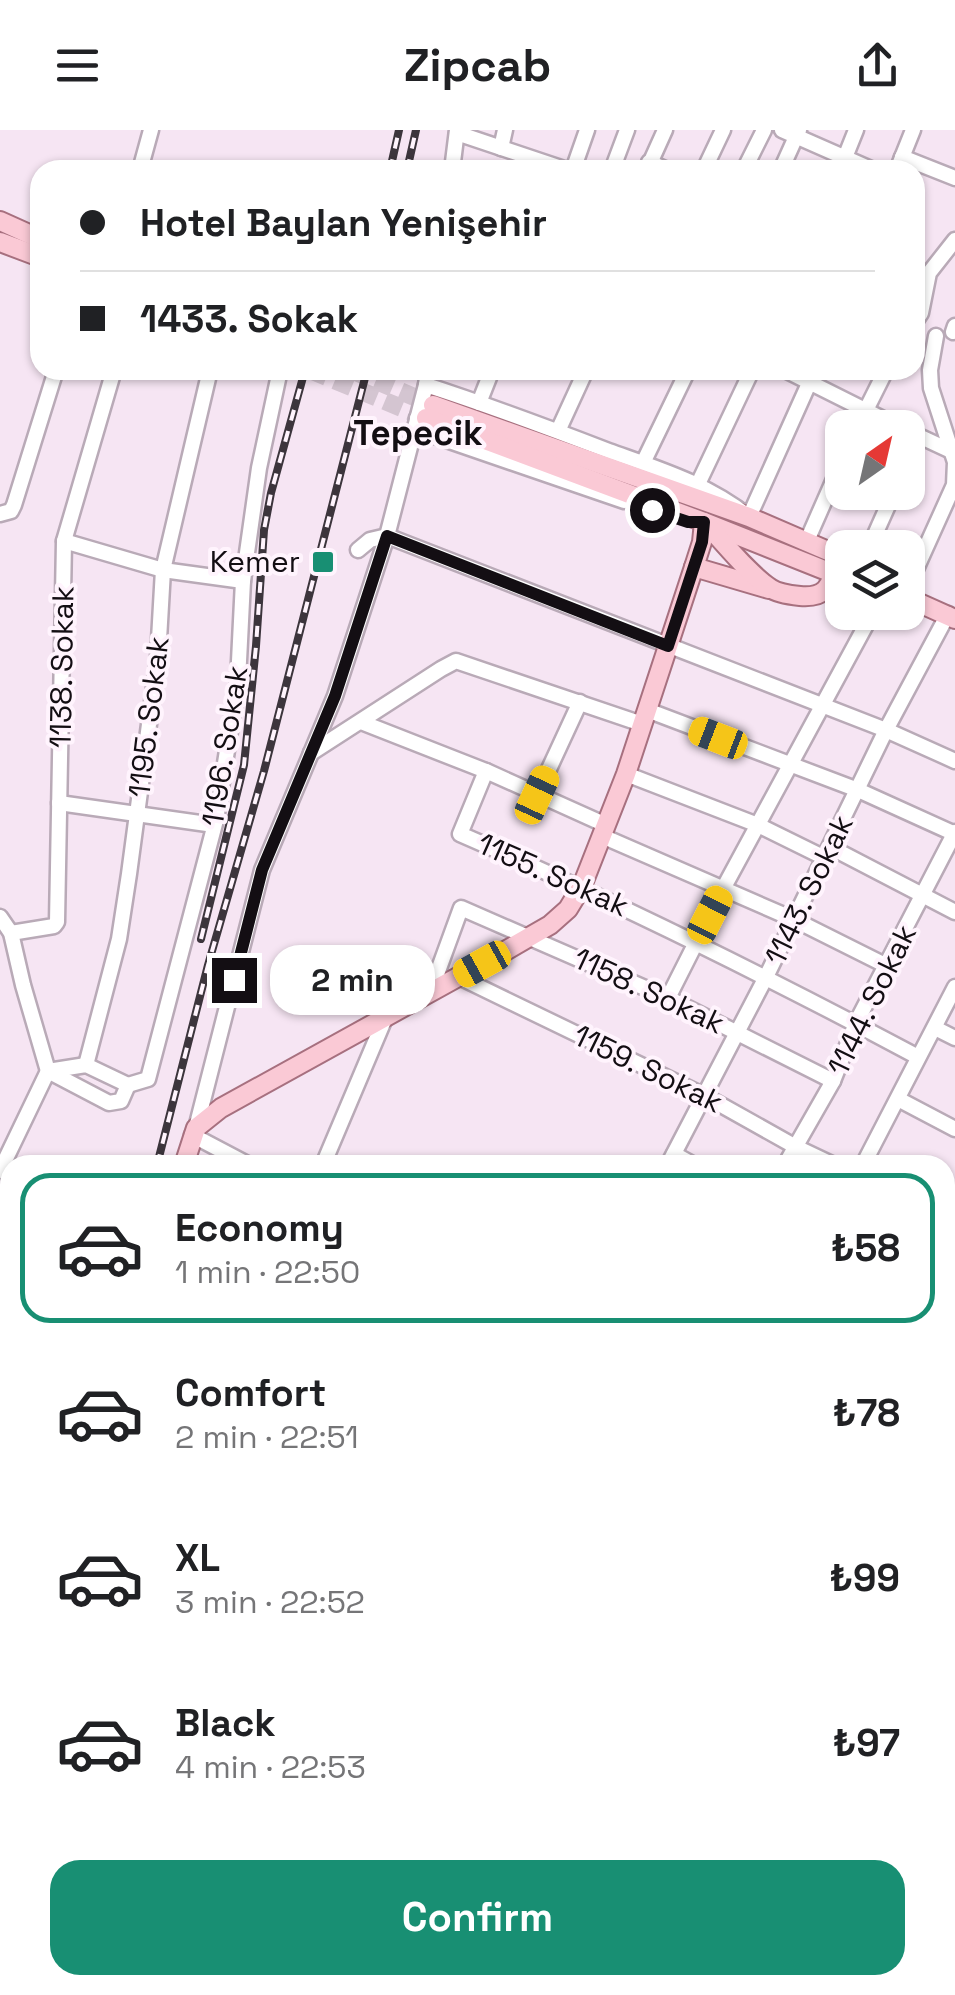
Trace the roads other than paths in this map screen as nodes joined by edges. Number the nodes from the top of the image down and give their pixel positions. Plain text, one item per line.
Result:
1 (151, 130) edge
2 (505, 130) edge
3 (586, 130) edge
4 (628, 130) edge
5 (665, 130) edge
6 (723, 130) edge
7 (764, 130) edge
8 (856, 130) edge
9 (913, 130) edge
10 (457, 131) edge
11 (792, 132) edge
12 (501, 148) junction
13 (143, 160) edge
14 (453, 160) edge
15 (539, 160) edge
16 (574, 160) edge
17 (616, 160) edge
18 (651, 160) edge
19 (709, 160) edge
20 (749, 160) edge
21 (784, 160) edge
22 (837, 160) edge
23 (845, 160) edge
24 (902, 160) edge
25 (925, 170) edge
26 (955, 178) edge
27 (0, 220) edge
28 (30, 223) edge
29 (30, 234) edge
30 (955, 240) edge
31 (0, 242) edge
32 (0, 252) edge
33 (30, 254) edge
34 (30, 263) edge
35 (925, 292) edge
36 (936, 336) dead end
37 (53, 380) edge
38 (111, 380) edge
39 (208, 380) edge
40 (275, 380) edge
41 (278, 380) edge
42 (427, 380) edge
43 (431, 380) edge
44 (488, 380) edge
45 (581, 380) edge
46 (679, 380) edge
47 (747, 380) edge
48 (810, 380) edge
49 (818, 380) edge
50 (881, 380) edge
51 (277, 387) junction
52 (479, 403) junction
53 (865, 410) joint
54 (426, 414) junction
55 (558, 431) junction
56 (438, 438) junction
57 (925, 440) edge
58 (409, 450) junction
59 (951, 452) junction
60 (643, 463) junction
61 (698, 484) junction
62 (825, 499) edge
63 (0, 514) edge
64 (749, 517) junction
65 (704, 522) junction
66 (387, 536) junction
67 (64, 541) junction
68 (806, 542) junction
69 (925, 549) edge
70 (358, 550) dead end
71 (825, 550) edge
72 (694, 567) junction
73 (162, 570) junction
74 (825, 570) edge
75 (243, 581) junction
76 (772, 590) junction
77 (825, 591) edge
78 (925, 597) edge
79 (925, 604) edge
80 (953, 613) edge
81 (863, 630) edge
82 (668, 646) junction
83 (580, 702) junction
84 (823, 705) junction
85 (644, 717) junction
86 (361, 722) junction
87 (886, 730) junction
88 (311, 753) junction
89 (955, 760) edge
90 (790, 766) junction
91 (486, 771) junction
92 (626, 774) junction
93 (858, 790) junction
94 (537, 795) junction
95 (59, 803) junction
96 (138, 814) junction
97 (214, 825) junction
98 (758, 825) junction
99 (604, 830) junction
100 (955, 833) edge
101 (828, 852) junction
102 (582, 886) junction
103 (723, 889) junction
104 (923, 896) junction
105 (955, 912) edge
106 (0, 917) edge
107 (793, 919) junction
108 (11, 933) junction
109 (530, 937) junction
110 (696, 941) junction
111 (887, 966) junction
112 (459, 976) junction
113 (766, 978) junction
114 (955, 987) edge
115 (430, 993) junction
116 (668, 998) junction
117 (386, 1016) junction
118 (856, 1024) junction
119 (935, 1028) junction
120 (738, 1032) junction
121 (955, 1038) edge
122 (918, 1057) junction
123 (86, 1064) junction
124 (48, 1070) junction
125 (833, 1081) junction
126 (128, 1085) junction
127 (705, 1096) junction
128 (898, 1099) junction
129 (955, 1129) edge
130 (194, 1132) junction
131 (796, 1147) junction
132 (8, 1155) edge
133 (187, 1155) edge
134 (232, 1155) edge
135 (327, 1155) edge
136 (673, 1155) edge
137 (791, 1155) edge
138 (813, 1155) edge
139 (868, 1155) edge

1 - 13 street
2 - 12 street
3 - 16 street
4 - 17 street
5 - 18 street
6 - 19 street
7 - 20 street
8 - 23 street
9 - 24 street
10 - 12 street
10 - 14 street
11 - 21 street
11 - 22 street
12 - 15 street
25 - 26 street
27 - 28 main road
27 - 29 main road
30 - 35 street
31 - 33 main road
32 - 34 main road
36 - 59 street
37 - 63 street
38 - 67 street, 1138. Sokak
39 - 73 street, 1195. Sokak
40 - 51 street, 1196. Sokak
41 - 51 street, 1196. Sokak
42 - 54 street
43 - 52 street
44 - 52 street
45 - 55 street
46 - 60 street
47 - 61 street
48 - 64 street
49 - 53 street
50 - 53 street
51 - 75 street, 1196. Sokak
52 - 55 street
54 - 56 street
54 - 58 street
54 - 64 main road
54 - 65 main road
55 - 60 street
56 - 58 street
56 - 65 street
57 - 59 street
58 - 66 street
59 - 69 street
60 - 61 street
61 - 64 street
62 - 68 street
64 - 68 main road
65 - 72 main road
65 - 74 main road
65 - 76 main road
66 - 70 street
66 - 82 street
66 - 88 street
67 - 73 street
67 - 95 street, 1138. Sokak
68 - 71 main road
72 - 76 main road
72 - 82 main road
73 - 75 street
73 - 96 street, 1195. Sokak
75 - 97 street, 1196. Sokak
76 - 77 main road
78 - 80 main road
79 - 80 main road
80 - 87 street, 1143. Sokak
81 - 84 street
82 - 84 street
82 - 85 main road
83 - 85 street
83 - 86 street
83 - 94 street
84 - 87 street
84 - 90 street
85 - 90 street
85 - 92 main road
86 - 88 street
86 - 91 street
87 - 89 street
87 - 93 street, 1143. Sokak
88 - 130 street
90 - 93 street
90 - 98 street
91 - 94 street
91 - 102 street, 1155. Sokak
92 - 98 street
92 - 99 main road
93 - 100 street
93 - 101 street, 1143. Sokak
94 - 99 street
95 - 96 street
95 - 108 street, 1138. Sokak
96 - 97 street
96 - 123 street, 1195. Sokak
97 - 126 street, 1196. Sokak
98 - 101 street
98 - 103 street
99 - 102 main road
99 - 103 street
100 - 104 street, 1144. Sokak
101 - 104 street
101 - 107 street, 1143. Sokak
102 - 109 main road
102 - 110 street, 1155. Sokak
103 - 107 street
103 - 110 street
104 - 105 street
104 - 111 street, 1144. Sokak
106 - 108 street
107 - 111 street
107 - 113 street, 1143. Sokak
108 - 124 street
109 - 112 main road
109 - 115 street, 1158. Sokak
109 - 116 street, 1158. Sokak
110 - 113 street, 1155. Sokak
110 - 116 street
111 - 118 street, 1144. Sokak
112 - 115 main road
112 - 127 street, 1159. Sokak
113 - 118 street, 1155. Sokak
113 - 120 street, 1143. Sokak
114 - 119 street
115 - 117 main road
116 - 120 street, 1158. Sokak
117 - 130 main road
117 - 135 street
118 - 122 street, 1155. Sokak
118 - 125 street, 1144. Sokak
119 - 121 street
119 - 122 street
120 - 125 street, 1158. Sokak
120 - 127 street, 1143. Sokak
122 - 128 street
123 - 124 street
123 - 126 street
124 - 126 street
124 - 132 street
125 - 131 street, 1144. Sokak
127 - 131 street, 1159. Sokak
127 - 136 street, 1143. Sokak
128 - 129 street
128 - 139 street
130 - 133 main road
130 - 134 street
131 - 137 street, 1144. Sokak
131 - 138 street, 1159. Sokak

